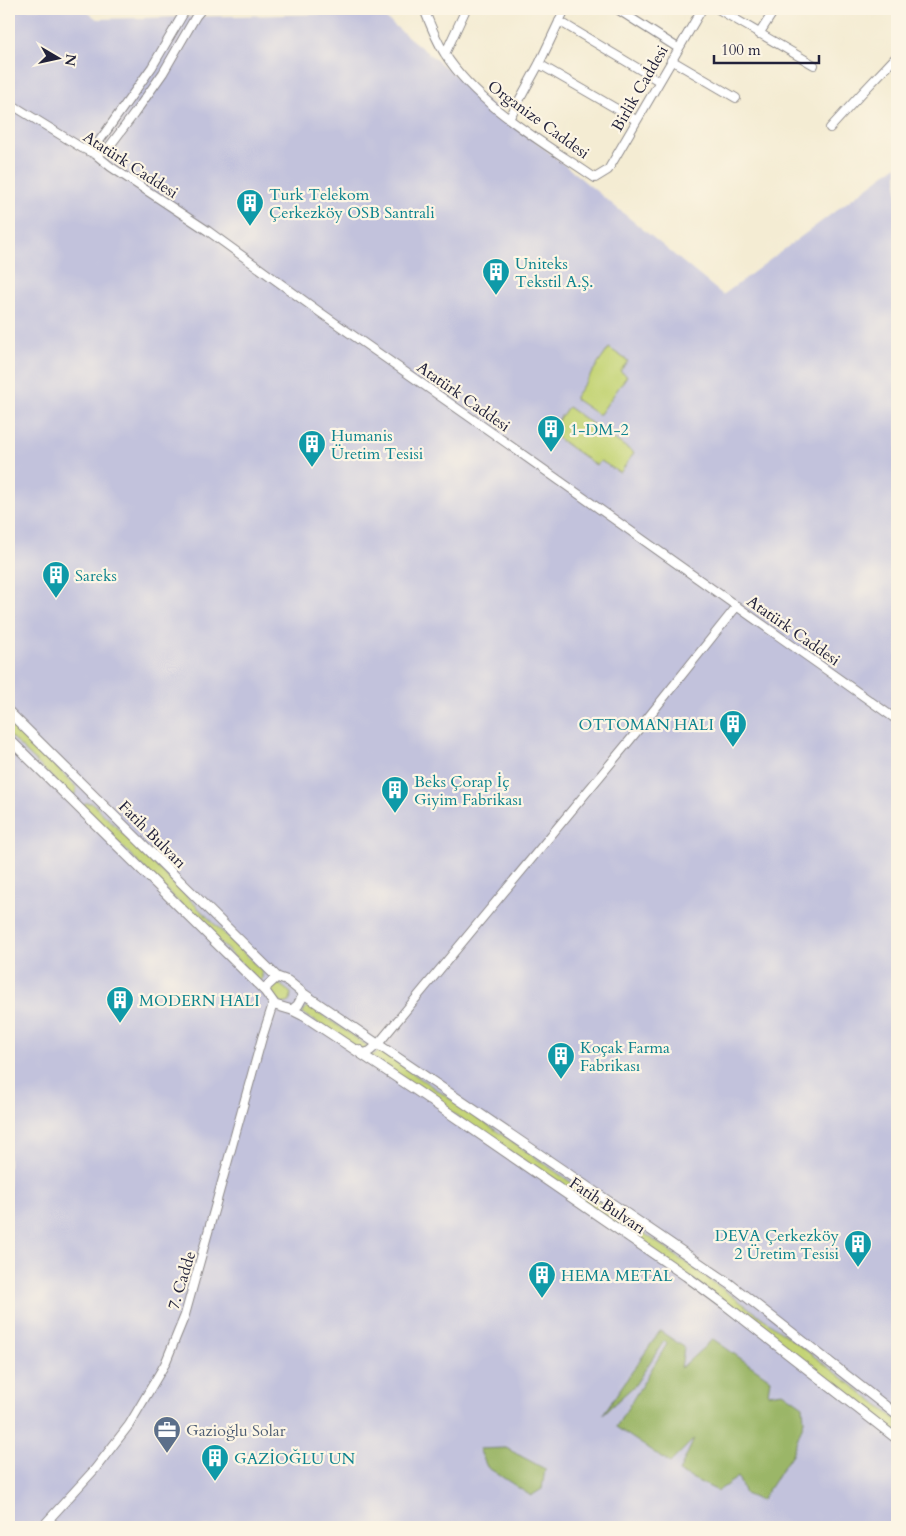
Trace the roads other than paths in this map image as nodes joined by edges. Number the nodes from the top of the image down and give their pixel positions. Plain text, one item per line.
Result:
1 (202, 9) edge
2 (424, 9) edge
3 (430, 9) edge
4 (466, 9) edge
5 (566, 9) edge
6 (617, 9) edge
7 (702, 9) edge
8 (718, 9) edge
9 (775, 9) edge
10 (183, 11) edge
11 (559, 21) junction
12 (434, 32) junction
13 (759, 34) junction
14 (678, 48) junction
15 (445, 54) junction
16 (897, 56) edge
17 (671, 60) junction
18 (539, 64) junction
19 (814, 65) dead end
20 (659, 81) junction
21 (736, 98) dead end
22 (9, 104) edge
23 (509, 118) junction
24 (636, 120) junction
25 (830, 128) dead end
26 (95, 154) junction
27 (595, 178) joint
28 (737, 606) junction
29 (9, 712) edge
30 (897, 720) edge
31 (9, 739) edge
32 (277, 977) junction
33 (265, 991) junction
34 (304, 994) junction
35 (275, 1005) junction
36 (292, 1010) junction
37 (340, 1040) junction
38 (378, 1044) junction
39 (897, 1416) edge
40 (897, 1439) edge
41 (50, 1520) junction
42 (42, 1527) edge
43 (57, 1527) edge

1 - 26 street
2 - 12 street
3 - 12 street
4 - 15 street
5 - 11 street
6 - 14 street
7 - 14 street, Birlik Caddesi
8 - 13 street
9 - 13 street
10 - 26 street
11 - 18 street
11 - 20 street
12 - 15 street, Organize Caddesi
13 - 19 street
14 - 17 street, Birlik Caddesi
15 - 23 street, Organize Caddesi
16 - 25 street
17 - 20 street, Birlik Caddesi
17 - 21 street
18 - 23 street
18 - 24 street
20 - 24 street, Birlik Caddesi
22 - 26 street, Atatürk Caddesi
23 - 27 street, Organize Caddesi
24 - 27 street, Birlik Caddesi
26 - 28 street, Atatürk Caddesi
28 - 30 street, Atatürk Caddesi
28 - 38 street
29 - 32 main road, Fatih Bulvarı
31 - 33 main road, Fatih Bulvarı
32 - 33 main road
32 - 34 main road, Fatih Bulvarı
33 - 35 main road, Fatih Bulvarı
34 - 36 main road
34 - 38 main road, Fatih Bulvarı
35 - 36 main road, Fatih Bulvarı
35 - 41 street, 7. Cadde
36 - 37 main road, Fatih Bulvarı
37 - 38 street
37 - 40 main road, Fatih Bulvarı
38 - 39 main road, Fatih Bulvarı
41 - 42 street, 7. Cadde
41 - 43 street

